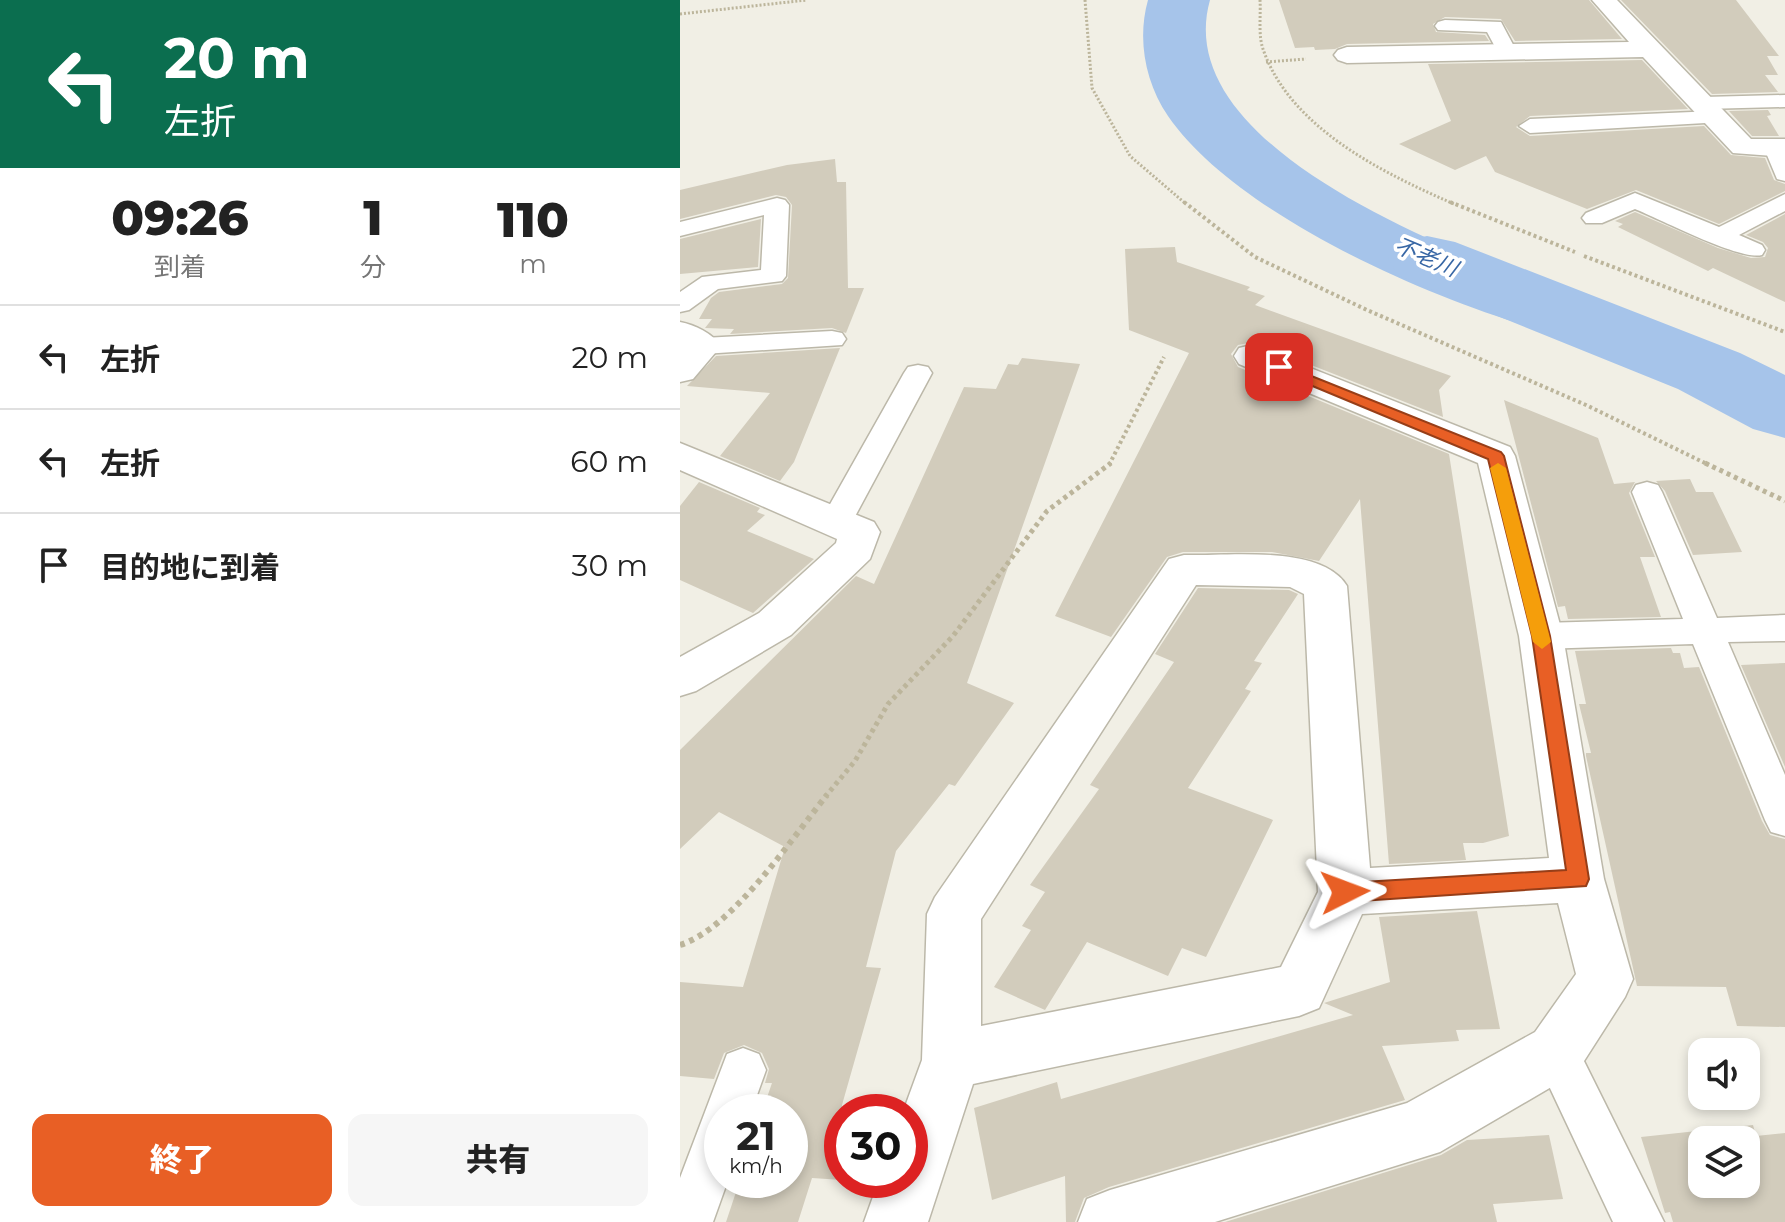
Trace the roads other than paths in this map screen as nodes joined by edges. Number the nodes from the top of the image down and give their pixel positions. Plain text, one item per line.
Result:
1 (1604, 0) edge
2 (1445, 26) dead end
3 (1648, 49) junction
4 (1507, 52) junction
5 (1347, 55) dead end
6 (1785, 101) edge
7 (1710, 110) junction
8 (1530, 126) dead end
9 (1782, 157) edge
10 (1785, 201) edge
11 (1594, 218) dead end
12 (680, 229) edge
13 (1718, 237) junction
14 (1753, 250) dead end
15 (680, 304) edge
16 (832, 339) dead end
17 (1252, 356) dead end
18 (685, 358) edge
19 (918, 373) dead end
20 (680, 455) edge
21 (1647, 492) dead end
22 (836, 522) junction
23 (1785, 628) edge
24 (1707, 632) junction
25 (1541, 636) junction
26 (680, 679) edge
27 (1785, 820) edge
28 (1578, 879) junction
29 (1345, 892) junction
30 (1556, 1052) junction
31 (951, 1060) junction
32 (704, 1178) edge
33 (688, 1222) edge
34 (896, 1222) edge
35 (1110, 1222) edge
36 (1639, 1222) edge

1 - 3 street
2 - 4 lane
3 - 4 street
3 - 7 street
4 - 5 street
6 - 7 lane
7 - 8 lane
7 - 9 street
10 - 13 lane
11 - 13 lane
12 - 15 lane
13 - 14 lane
16 - 18 lane
17 - 25 street
19 - 22 lane
20 - 22 street
21 - 24 lane
22 - 26 street
23 - 24 lane
24 - 25 lane
24 - 27 lane
25 - 28 street
28 - 29 street
28 - 30 street
29 - 31 street
29 - 31 street
30 - 35 street
30 - 36 lane
31 - 34 street
32 - 33 lane

